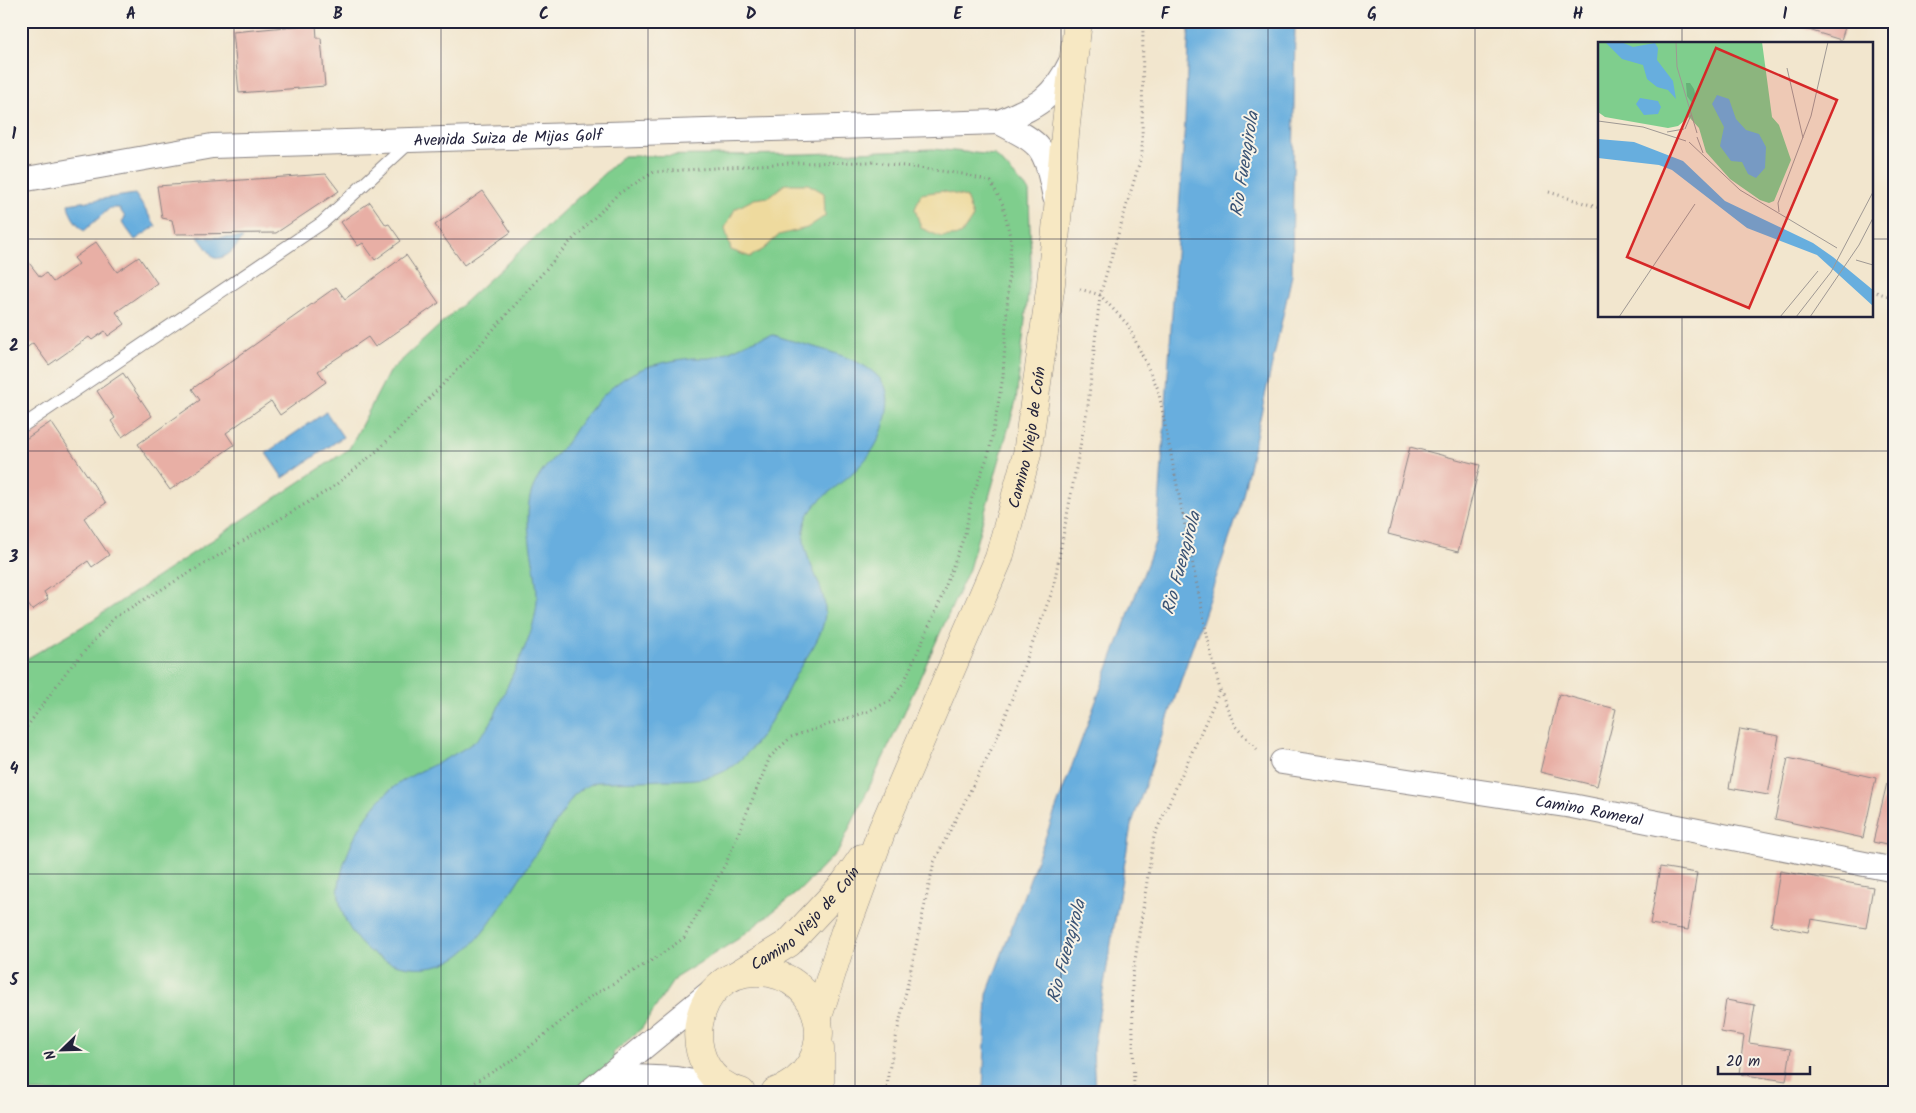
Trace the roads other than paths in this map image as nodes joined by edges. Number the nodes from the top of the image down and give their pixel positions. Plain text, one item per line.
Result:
1 (1078, 21) edge
2 (1074, 56) junction
3 (999, 122) junction
4 (412, 140) junction
5 (21, 180) edge
6 (1058, 214) junction
7 (21, 427) edge
8 (1282, 762) road end
9 (882, 830) junction
10 (1895, 870) edge
11 (729, 979) junction
12 (819, 1028) junction
13 (736, 1091) edge
14 (589, 1092) edge
15 (593, 1092) edge
16 (775, 1092) edge
17 (820, 1092) edge

1 - 2 street, Camino Viejo de Coín
2 - 3 street, Avenida Suiza de Mijas Golf
2 - 6 street, Camino Viejo de Coín
3 - 4 street, Avenida Suiza de Mijas Golf
3 - 6 street, Avenida Suiza de Mijas Golf
4 - 5 street, Avenida Suiza de Mijas Golf
4 - 7 lane
6 - 9 street, Camino Viejo de Coín
8 - 10 street, Camino Romeral
9 - 11 street, Camino Viejo de Coín
9 - 12 street, Camino Viejo de Coín
11 - 12 street
11 - 13 street
11 - 14 street
12 - 16 street
12 - 17 street, Camino Viejo de Coín
13 - 15 street

